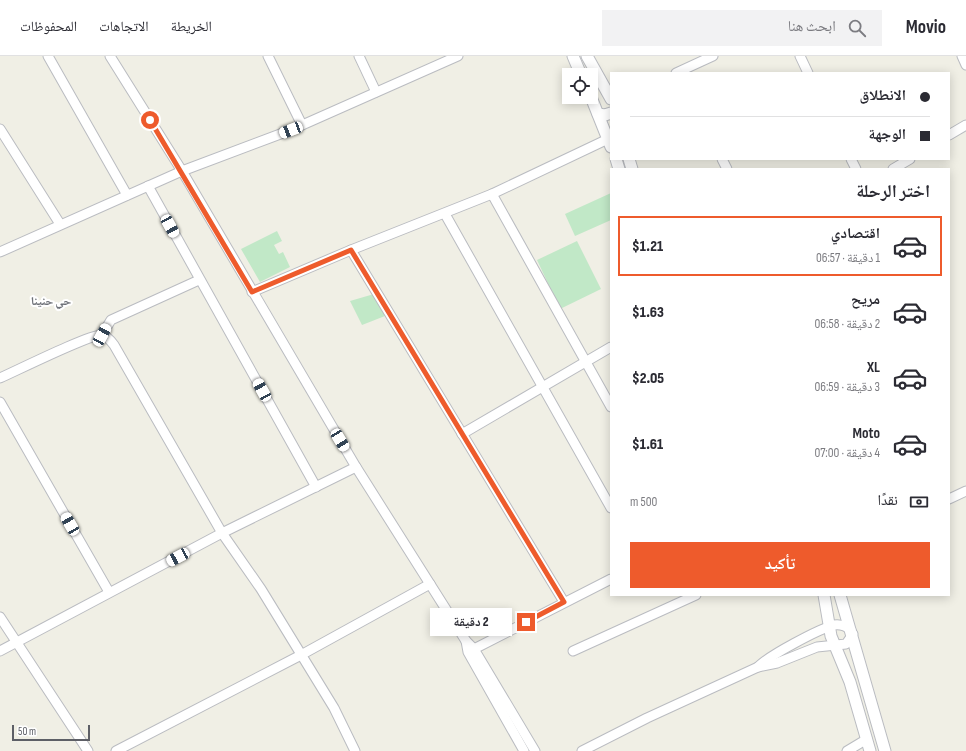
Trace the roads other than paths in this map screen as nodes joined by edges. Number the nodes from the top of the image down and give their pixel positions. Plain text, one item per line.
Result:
1 (48, 56) edge
2 (110, 56) edge
3 (268, 56) edge
4 (359, 56) edge
5 (458, 56) edge
6 (573, 56) edge
7 (587, 56) edge
8 (713, 56) edge
9 (800, 56) edge
10 (962, 56) edge
11 (966, 65) edge
12 (578, 68) edge
13 (681, 72) edge
14 (808, 72) edge
15 (376, 92) junction
16 (610, 97) edge
17 (594, 105) edge
18 (610, 113) edge
19 (302, 125) junction
20 (966, 125) edge
21 (0, 129) edge
22 (950, 135) edge
23 (609, 143) edge
24 (908, 160) edge
25 (895, 168) edge
26 (182, 171) junction
27 (148, 186) junction
28 (492, 194) junction
29 (127, 195) junction
30 (445, 214) junction
31 (60, 224) junction
32 (351, 250) junction
33 (0, 252) edge
34 (199, 280) junction
35 (252, 292) junction
36 (102, 335) junction
37 (610, 348) edge
38 (585, 362) junction
39 (0, 378) edge
40 (542, 388) junction
41 (0, 402) edge
42 (610, 405) edge
43 (462, 434) junction
44 (356, 467) junction
45 (316, 487) junction
46 (966, 491) edge
47 (950, 499) edge
48 (610, 506) edge
49 (222, 533) junction
50 (610, 579) edge
51 (430, 584) junction
52 (109, 592) junction
53 (694, 596) edge
54 (824, 596) edge
55 (840, 596) edge
56 (564, 602) junction
57 (0, 617) edge
58 (829, 627) junction
59 (852, 632) junction
60 (466, 641) junction
61 (16, 642) junction
62 (834, 646) junction
63 (474, 649) junction
64 (0, 651) edge
65 (573, 651) dead end
66 (302, 655) junction
67 (758, 667) junction
68 (867, 739) junction
69 (88, 751) edge
70 (116, 751) edge
71 (355, 751) edge
72 (524, 751) edge
73 (534, 751) edge
74 (582, 751) edge
75 (847, 751) edge
76 (870, 751) edge
77 (885, 751) edge

1 - 29 street
2 - 26 street
3 - 19 street
4 - 15 street
5 - 15 street
6 - 12 street
7 - 16 street
8 - 13 street
9 - 14 street
10 - 11 street
15 - 19 street
16 - 17 street
17 - 18 street
17 - 23 street
19 - 26 street
20 - 22 street
21 - 31 street
23 - 28 street
24 - 25 street
26 - 27 street
26 - 35 street
27 - 29 street
27 - 34 street
28 - 30 street
28 - 38 street
29 - 31 street
30 - 32 street
30 - 40 street
31 - 33 street
32 - 35 street
32 - 43 street
34 - 36 street
34 - 45 street
35 - 44 street
36 - 39 street
36 - 49 street
37 - 38 street
38 - 40 street
38 - 42 street
40 - 43 street
40 - 48 street
41 - 52 street
43 - 56 street
44 - 45 street
44 - 51 street
45 - 49 street
46 - 47 street
49 - 52 street
49 - 66 street
50 - 56 street
51 - 60 street
51 - 66 street
52 - 61 street
53 - 65 street
54 - 58 street
55 - 59 street
56 - 63 street
57 - 61 street
58 - 59 street
58 - 62 street
58 - 67 street
59 - 62 street
59 - 77 street
60 - 63 street
60 - 72 street
61 - 64 street
61 - 69 street
62 - 67 street
62 - 68 street
63 - 73 street
66 - 70 street
66 - 71 street
67 - 74 street
68 - 75 street
68 - 76 street

